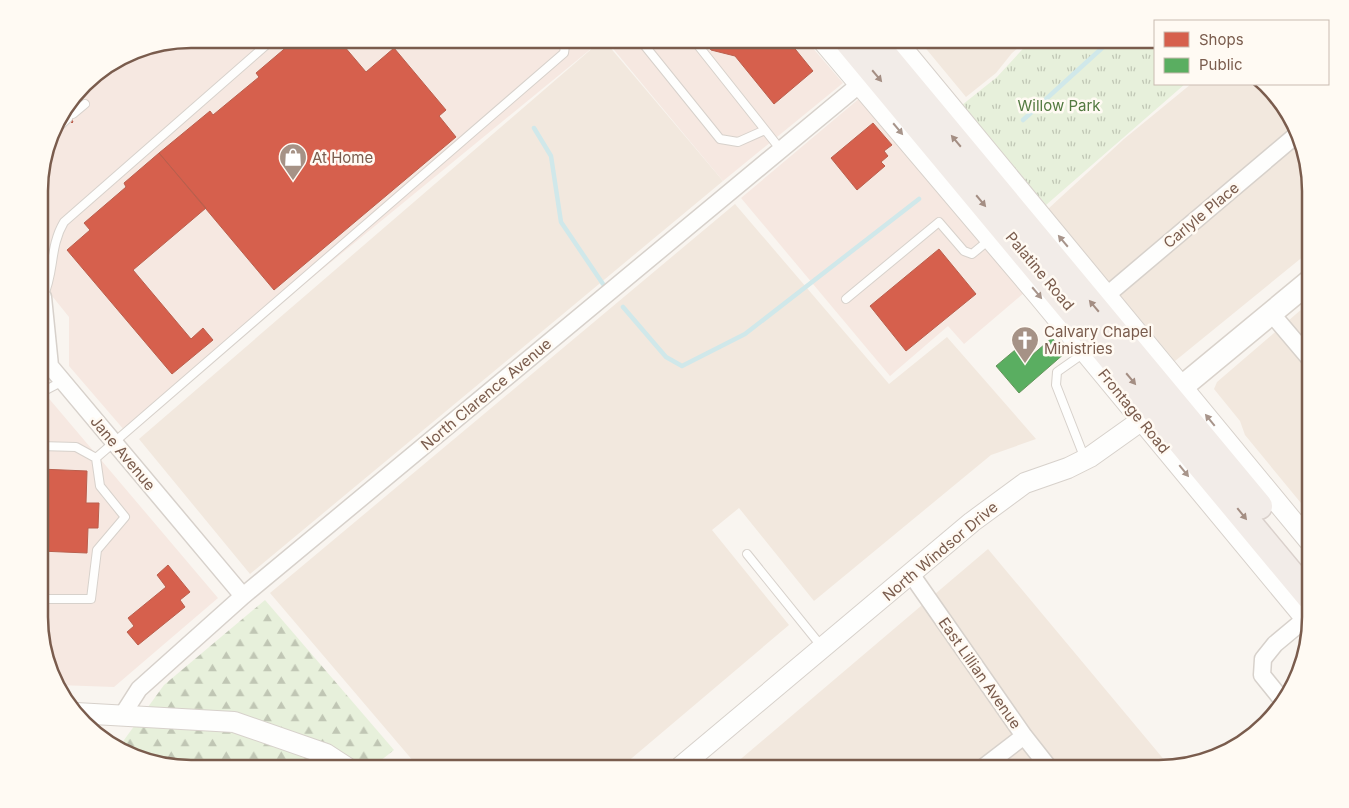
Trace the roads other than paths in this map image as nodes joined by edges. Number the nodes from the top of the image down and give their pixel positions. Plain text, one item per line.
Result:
1 (264, 47) edge
2 (565, 47) edge
3 (646, 47) edge
4 (699, 47) edge
5 (828, 47) edge
6 (853, 47) edge
7 (877, 47) edge
8 (902, 47) edge
9 (860, 84) junction
10 (85, 104) dead end
11 (66, 120) edge
12 (765, 130) junction
13 (1292, 139) edge
14 (781, 150) junction
15 (990, 238) junction
16 (47, 287) edge
17 (1301, 289) edge
18 (1107, 295) junction
19 (846, 300) dead end
20 (1272, 313) junction
21 (47, 343) edge
22 (1301, 348) edge
23 (1085, 352) junction
24 (63, 381) junction
25 (47, 389) edge
26 (1162, 403) junction
27 (114, 442) junction
28 (47, 446) edge
29 (96, 458) junction
30 (1085, 459) junction
31 (1301, 534) edge
32 (747, 554) dead end
33 (1301, 559) edge
34 (911, 574) junction
35 (243, 596) junction
36 (47, 599) edge
37 (1301, 603) edge
38 (1301, 620) edge
39 (823, 648) junction
40 (1278, 695) edge
41 (84, 713) edge
42 (123, 714) junction
43 (1024, 736) junction
44 (335, 760) edge
45 (689, 760) edge
46 (993, 760) edge
47 (1043, 760) edge

1 - 16 lane
2 - 27 lane
3 - 12 lane
4 - 12 lane
5 - 9 street, Frontage Road
6 -> 26 highway, Palatine Road
26 -> 7 highway, Palatine Road
18 -> 8 street, Frontage Road
9 - 14 street, North Clarence Avenue
9 -> 15 street, Frontage Road
10 - 11 lane
12 - 14 lane
13 - 18 street, Carlyle Place
14 - 35 street, North Clarence Avenue
15 - 19 lane
15 -> 23 street, Frontage Road
17 - 20 main road, North Windsor Drive
18 - 26 street, Frontage Road
20 - 22 street
20 - 26 main road, North Windsor Drive
21 - 24 street, Jane Avenue
23 - 26 street, Frontage Road
23 - 30 lane
24 - 25 lane
24 - 27 street, Jane Avenue
26 - 30 street, North Windsor Drive
31 -> 26 street, Frontage Road
26 - 33 highway, Palatine Road
26 -> 37 highway, Palatine Road
27 - 29 lane
27 - 35 street, Jane Avenue
28 - 29 lane
29 - 36 lane
30 - 34 street, North Windsor Drive
32 - 39 lane
34 - 39 street, North Windsor Drive
34 - 43 street, East Lillian Avenue
35 - 42 street, North Clarence Avenue
38 - 40 street
39 - 45 street, North Windsor Drive
41 - 42 street
42 - 44 street
43 - 46 street
43 - 47 street, East Lillian Avenue

